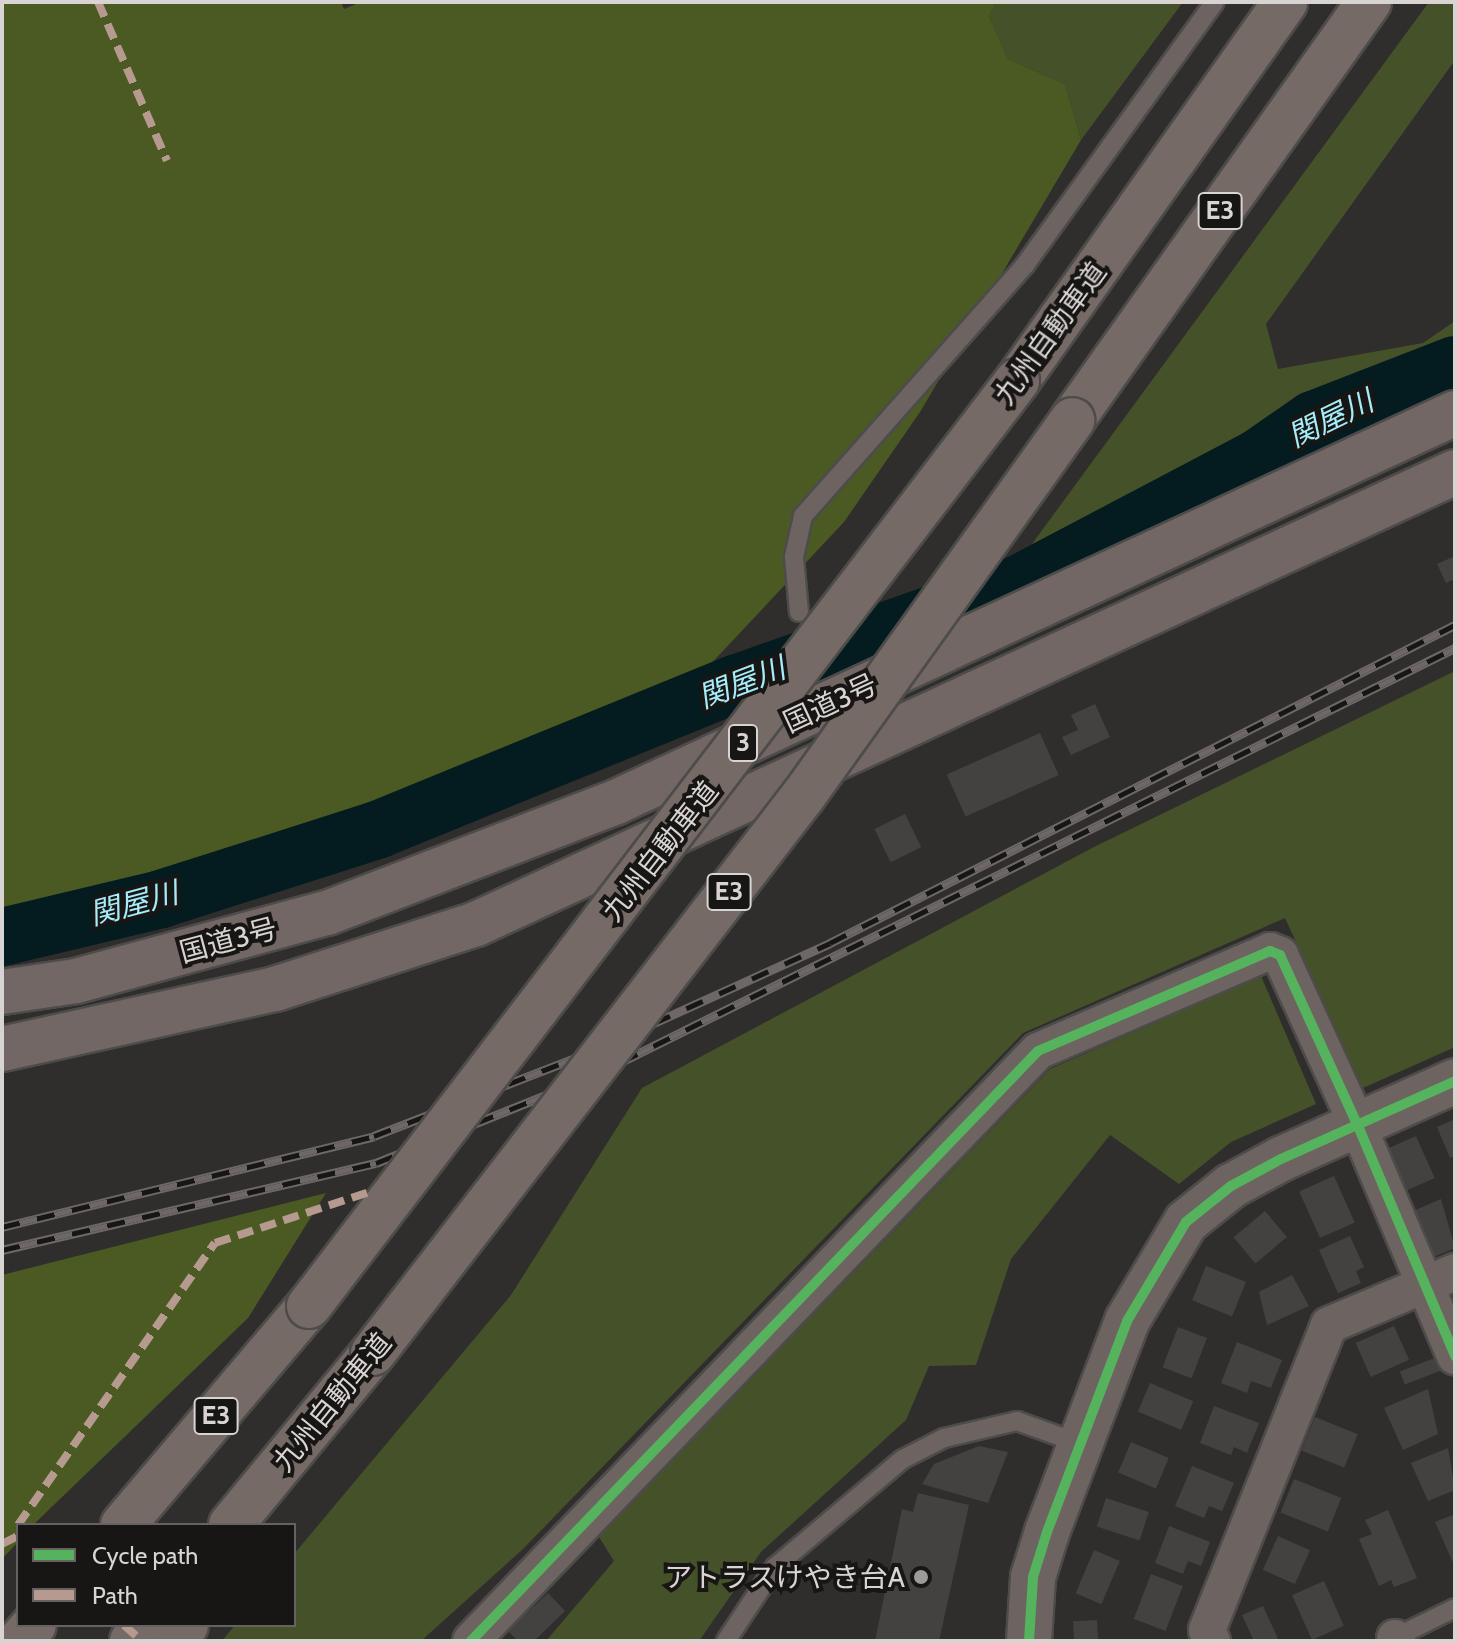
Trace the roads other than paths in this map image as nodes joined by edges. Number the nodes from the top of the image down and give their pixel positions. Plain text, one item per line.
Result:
1 (1215, 2) edge
2 (1285, 2) edge
3 (1369, 2) edge
4 (1455, 413) edge
5 (1455, 472) edge
6 (799, 612) dead end
7 (2, 992) edge
8 (2, 1049) edge
9 (1455, 1081) edge
10 (1358, 1126) junction
11 (1439, 1279) edge
12 (373, 1353) junction
13 (1455, 1356) edge
14 (1081, 1444) junction
15 (125, 1523) edge
16 (233, 1523) edge
17 (256, 1523) edge
18 (1455, 1608) edge
19 (1393, 1640) edge
20 (471, 1641) edge
21 (726, 1641) edge
22 (1029, 1641) edge
23 (1212, 1641) edge

1 - 6 lane
2 - 15 highway, 九州自動車道 / E3, bridge
3 - 12 highway, 九州自動車道 / E3, bridge
4 - 7 highway, 国道3号 / 3
5 - 8 highway, 国道3号 / 3
9 - 10 street
10 - 11 street
10 - 14 street
10 - 20 street
11 - 13 street
11 - 23 street
12 - 16 highway, 九州自動車道 / E3
12 - 17 highway
14 - 21 lane
14 - 22 street
18 - 19 lane

